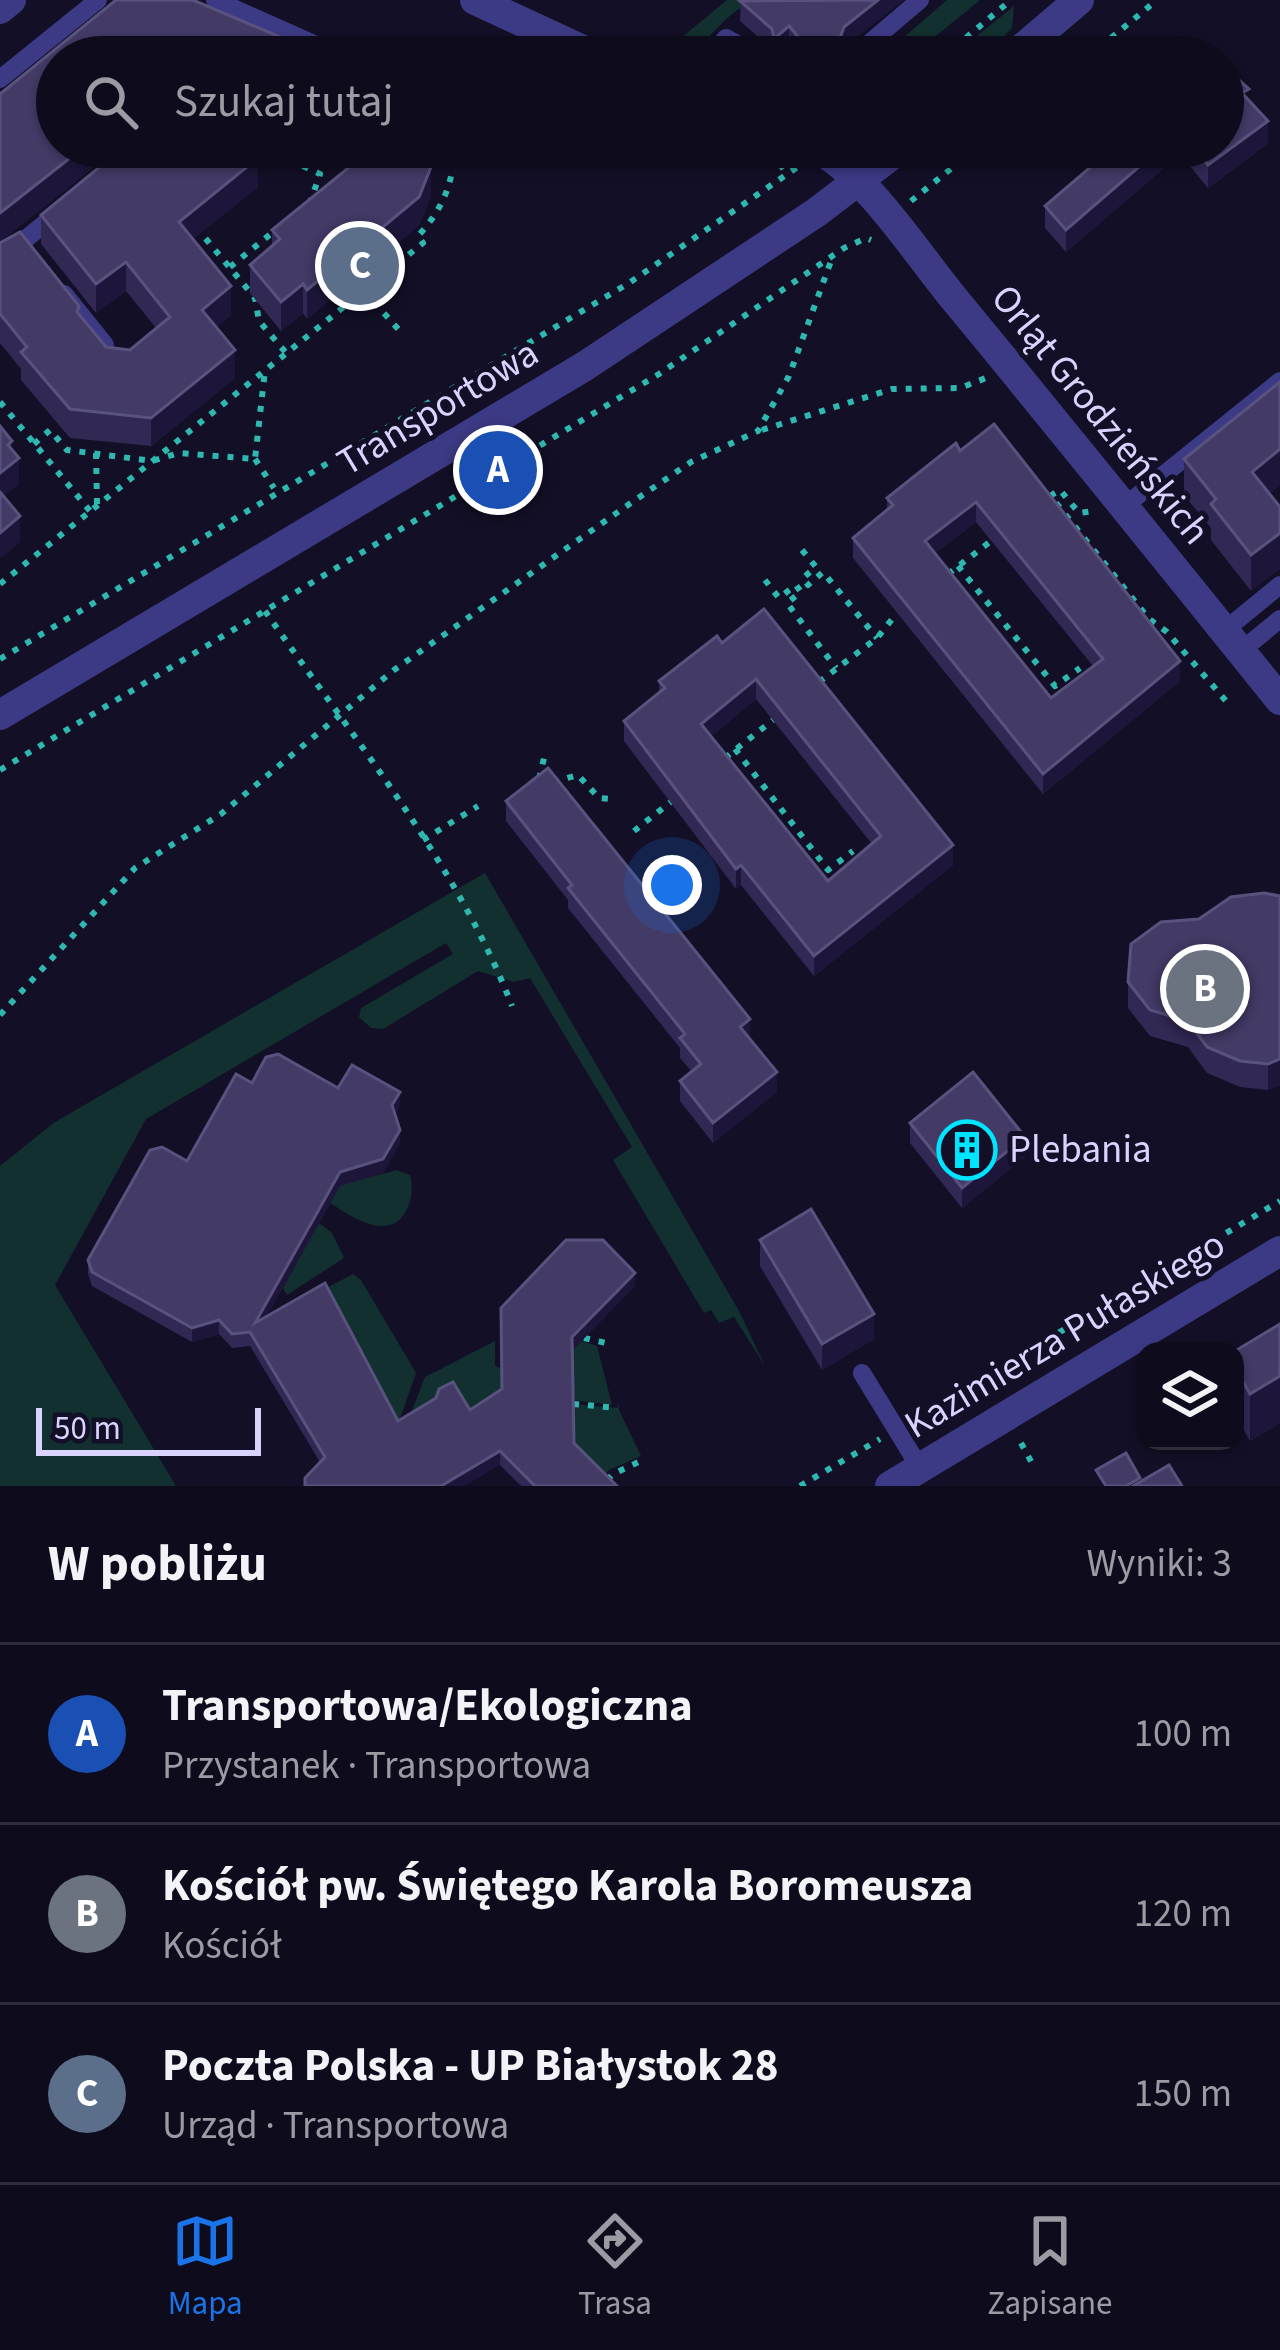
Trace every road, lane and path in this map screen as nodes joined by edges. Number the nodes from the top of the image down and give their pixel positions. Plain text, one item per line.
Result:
1 (11, 0) edge
2 (98, 0) edge
3 (215, 0) edge
4 (475, 0) edge
5 (920, 0) edge
6 (1011, 0) edge
7 (1079, 0) edge
8 (1157, 0) edge
9 (0, 9) edge
10 (53, 36) edge
11 (296, 36) edge
12 (553, 36) edge
13 (878, 36) edge
14 (968, 36) edge
15 (1037, 36) edge
16 (1113, 36) edge
17 (36, 50) edge
18 (0, 79) edge
19 (307, 168) edge
20 (454, 168) edge
21 (791, 168) edge
22 (845, 168) edge
23 (875, 168) edge
24 (954, 168) edge
25 (861, 179) junction
26 (70, 203) edge
27 (296, 212) edge
28 (280, 226) edge
29 (879, 235) junction
30 (181, 240) edge
31 (832, 257) junction
32 (230, 267) junction
33 (364, 292) junction
34 (400, 332) dead end
35 (105, 345) edge
36 (287, 353) junction
37 (265, 370) junction
38 (1280, 381) edge
39 (998, 392) dead end
40 (0, 402) edge
41 (758, 431) junction
42 (34, 444) junction
43 (96, 454) junction
44 (255, 459) junction
45 (152, 461) junction
46 (274, 488) dead end
47 (1040, 503) edge
48 (1126, 505) junction
49 (93, 508) junction
50 (1000, 535) edge
51 (802, 550) dead end
52 (958, 566) junction
53 (765, 580) dead end
54 (940, 580) edge
55 (0, 584) edge
56 (1280, 585) edge
57 (265, 611) junction
58 (897, 613) edge
59 (1280, 619) edge
60 (877, 638) junction
61 (1234, 640) junction
62 (0, 659) edge
63 (836, 668) junction
64 (1080, 668) dead end
65 (812, 688) edge
66 (1226, 700) dead end
67 (1280, 700) edge
68 (0, 715) edge
69 (339, 717) junction
70 (772, 720) edge
71 (735, 749) junction
72 (545, 754) dead end
73 (717, 764) edge
74 (0, 770) edge
75 (610, 799) dead end
76 (672, 801) edge
77 (478, 806) dead end
78 (634, 831) dead end
79 (423, 840) junction
80 (853, 851) dead end
81 (512, 1006) dead end
82 (0, 1015) edge
83 (1280, 1201) edge
84 (1280, 1251) edge
85 (584, 1338) edge
86 (611, 1344) dead end
87 (862, 1373) dead end
88 (573, 1404) edge
89 (619, 1408) dead end
90 (897, 1430) junction
91 (645, 1459) dead end
92 (920, 1468) junction
93 (603, 1485) edge
94 (800, 1486) edge
95 (890, 1486) edge

1 - 9 street
2 - 10 lane
3 - 11 lane
4 - 12 street
5 - 13 lane
6 - 14 path
7 - 15 street
8 - 16 path
17 - 18 lane
19 - 27 path
20 - 33 path
21 - 62 path
22 - 25 street
23 - 25 street, Transportowa
24 - 29 path
25 - 29 street, Orląt Grodzieńskich
25 - 68 street, Transportowa
26 - 35 lane
28 - 32 path
29 - 31 path
29 - 48 street, Orląt Grodzieńskich
30 - 32 path
31 - 41 path
31 - 57 path
32 - 36 path
33 - 34 path
33 - 36 path
36 - 37 path
37 - 44 path
37 - 45 path
38 - 48 lane
39 - 41 path
40 - 42 path
41 - 69 path
42 - 43 path
42 - 49 path
43 - 45 path
43 - 49 path
44 - 45 path
44 - 46 path
45 - 49 path
47 - 66 path
48 - 61 street, Orląt Grodzieńskich
49 - 55 path
50 - 52 path
51 - 60 path
52 - 54 path
52 - 64 path
53 - 63 path
56 - 61 lane
57 - 69 path
57 - 74 path
58 - 60 path
59 - 61 lane
60 - 63 path
61 - 67 street, Orląt Grodzieńskich
63 - 65 path
69 - 79 path
69 - 82 path
70 - 71 path
71 - 73 path
71 - 80 path
72 - 75 path
76 - 78 path
77 - 79 path
79 - 81 path
83 - 90 path
84 - 92 street, Kazimierza Pułaskiego
85 - 86 path
87 - 90 lane
88 - 89 path
90 - 92 lane
90 - 94 path
91 - 93 path
92 - 95 street, Kazimierza Pułaskiego

